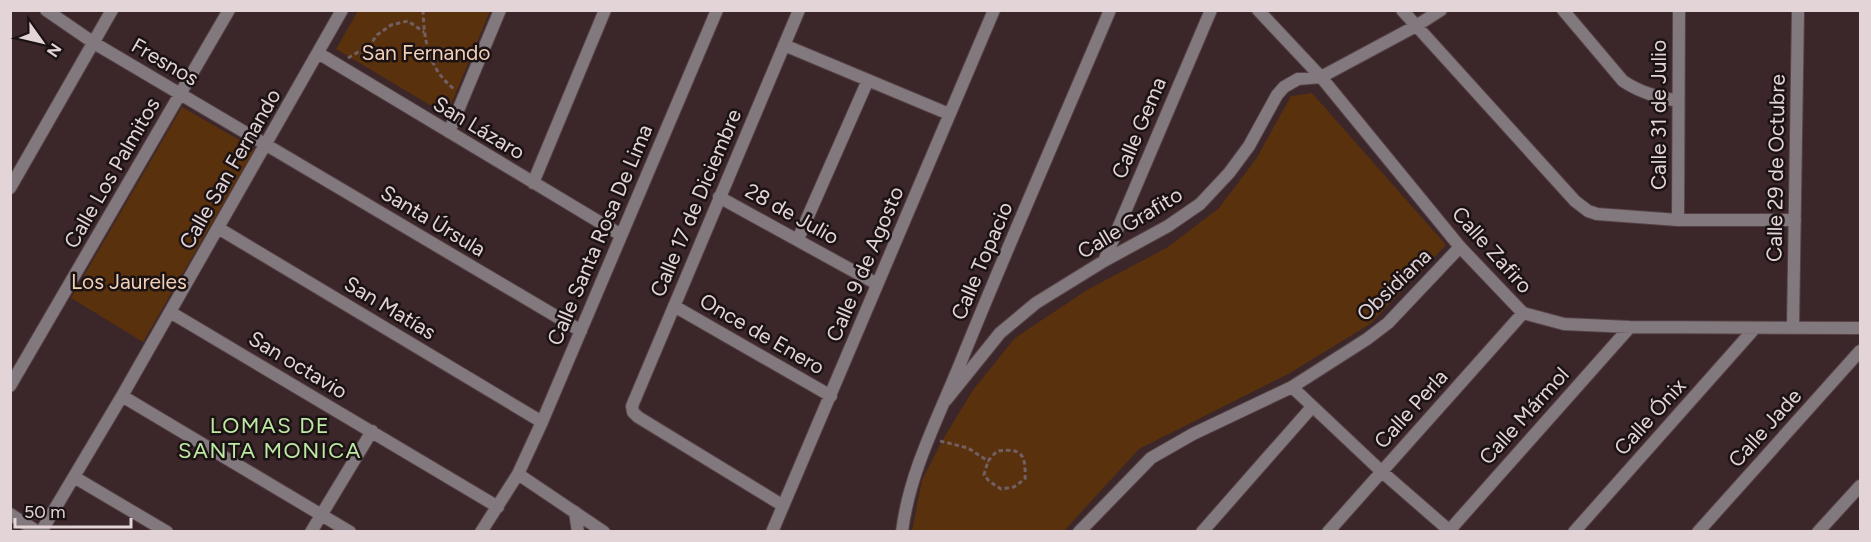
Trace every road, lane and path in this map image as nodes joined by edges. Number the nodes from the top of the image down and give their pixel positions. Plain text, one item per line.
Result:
1 (46, 10) edge
2 (112, 10) edge
3 (229, 10) edge
4 (342, 10) edge
5 (423, 10) edge
6 (500, 10) edge
7 (605, 10) edge
8 (717, 10) edge
9 (799, 10) edge
10 (994, 10) edge
11 (1110, 10) edge
12 (1211, 10) edge
13 (1258, 10) edge
14 (1401, 10) edge
15 (1441, 10) edge
16 (1563, 10) edge
17 (1679, 10) edge
18 (1798, 10) edge
19 (1416, 26) junction
20 (424, 32) junction
21 (94, 43) junction
22 (784, 45) junction
23 (318, 53) junction
24 (337, 64) junction
25 (1321, 77) junction
26 (868, 80) junction
27 (181, 94) junction
28 (464, 97) junction
29 (1678, 101) junction
30 (950, 114) junction
31 (449, 132) junction
32 (265, 145) junction
33 (533, 183) junction
34 (10, 188) edge
35 (719, 197) junction
36 (1678, 220) junction
37 (1795, 220) junction
38 (218, 228) junction
39 (621, 235) junction
40 (798, 239) junction
41 (1460, 247) junction
42 (1104, 261) junction
43 (877, 284) junction
44 (674, 306) junction
45 (170, 312) junction
46 (1523, 313) junction
47 (1630, 327) junction
48 (1793, 327) junction
49 (1755, 328) junction
50 (1860, 328) edge
51 (580, 331) junction
52 (1860, 351) edge
53 (10, 386) edge
54 (1292, 387) junction
55 (122, 396) junction
56 (831, 396) junction
57 (946, 400) junction
58 (1312, 407) junction
59 (542, 422) junction
60 (372, 431) junction
61 (930, 438) junction
62 (988, 461) junction
63 (1381, 471) junction
64 (518, 474) junction
65 (74, 477) junction
66 (1860, 486) edge
67 (782, 505) junction
68 (498, 507) junction
69 (575, 512) junction
70 (10, 514) edge
71 (322, 514) junction
72 (39, 531) edge
73 (166, 531) edge
74 (311, 531) edge
75 (350, 531) edge
76 (481, 531) edge
77 (578, 531) edge
78 (604, 531) edge
79 (772, 531) edge
80 (902, 531) edge
81 (1079, 531) edge
82 (1202, 531) edge
83 (1328, 531) edge
84 (1449, 531) edge
85 (1574, 531) edge
86 (1698, 531) edge
87 (1818, 531) edge

1 - 21 street, Fresnos
2 - 21 street
3 - 27 street, Calle Los Palmitos
4 - 23 street, Calle San Fernando
5 - 20 path
6 - 28 street
7 - 33 street
8 - 39 street, Calle Santa Rosa De Lima
9 - 22 street, Calle 17 de Diciembre
10 - 30 street, Calle 9 de Agosto
11 - 57 street, Calle Topacio
12 - 42 street, Calle Gema
13 - 25 street, Calle Zafiro
14 - 19 street
15 - 19 street, Calle Grafito
16 - 29 street
17 - 29 street, Calle 31 de Julio
18 - 37 street, Calle 29 de Octubre
19 - 25 street, Calle Grafito
19 - 36 street
20 - 24 path
20 - 28 path
21 - 27 street, Fresnos
21 - 34 street
22 - 26 street
22 - 35 street, Calle 17 de Diciembre
23 - 24 street, San Lázaro
23 - 32 street, Calle San Fernando
24 - 31 street, San Lázaro
25 - 41 street, Calle Zafiro
25 - 42 street, Calle Grafito
26 - 30 street
26 - 40 street
27 - 32 street, Fresnos
27 - 53 street, Calle Los Palmitos
28 - 31 street
29 - 36 street, Calle 31 de Julio
30 - 43 street, Calle 9 de Agosto
31 - 33 street, San Lázaro
32 - 38 street, Calle San Fernando
32 - 51 street, Santa Úrsula
33 - 39 street, San Lázaro
35 - 40 street, 28 de Julio
35 - 44 street, Calle 17 de Diciembre
36 - 37 street
37 - 48 street, Calle 29 de Octubre
38 - 45 street, Calle San Fernando
38 - 59 street, San Matías
39 - 51 street, Calle Santa Rosa De Lima
40 - 43 street, 28 de Julio
41 - 46 street, Calle Zafiro
41 - 54 street, Obsidiana
42 - 57 street, Calle Grafito
43 - 56 street, Calle 9 de Agosto
44 - 56 street, Once de Enero
44 - 67 street, Calle 17 de Diciembre
45 - 55 street, Calle San Fernando
45 - 60 street, San octavio
46 - 47 street, Calle Zafiro
46 - 63 street, Calle Perla
47 - 49 street, Calle Zafiro
47 - 84 street, Calle Mármol
48 - 49 street, Calle Zafiro
48 - 50 street, Calle Zafiro
49 - 85 street, Calle Ónix
51 - 59 street, Calle Santa Rosa De Lima
52 - 86 street, Calle Jade
54 - 58 street
54 - 81 street, Obsidiana
55 - 65 street, Calle San Fernando
55 - 71 street
56 - 67 street, Calle 9 de Agosto
57 - 61 street, Calle Topacio
58 - 63 street
58 - 82 street
59 - 64 street, Calle Santa Rosa De Lima
60 - 68 street, San octavio
60 - 71 street
61 - 62 path
61 - 80 street, Calle Topacio
62 - 62 path
63 - 83 street, Calle Perla
63 - 84 street
64 - 68 street, Calle Santa Rosa De Lima
64 - 69 street
65 - 72 street, Calle San Fernando
65 - 73 street
66 - 87 street
67 - 79 street, Calle 9 de Agosto
68 - 76 street, Calle Santa Rosa De Lima
69 - 77 street
69 - 78 street
70 - 72 street
71 - 74 street
71 - 75 street

